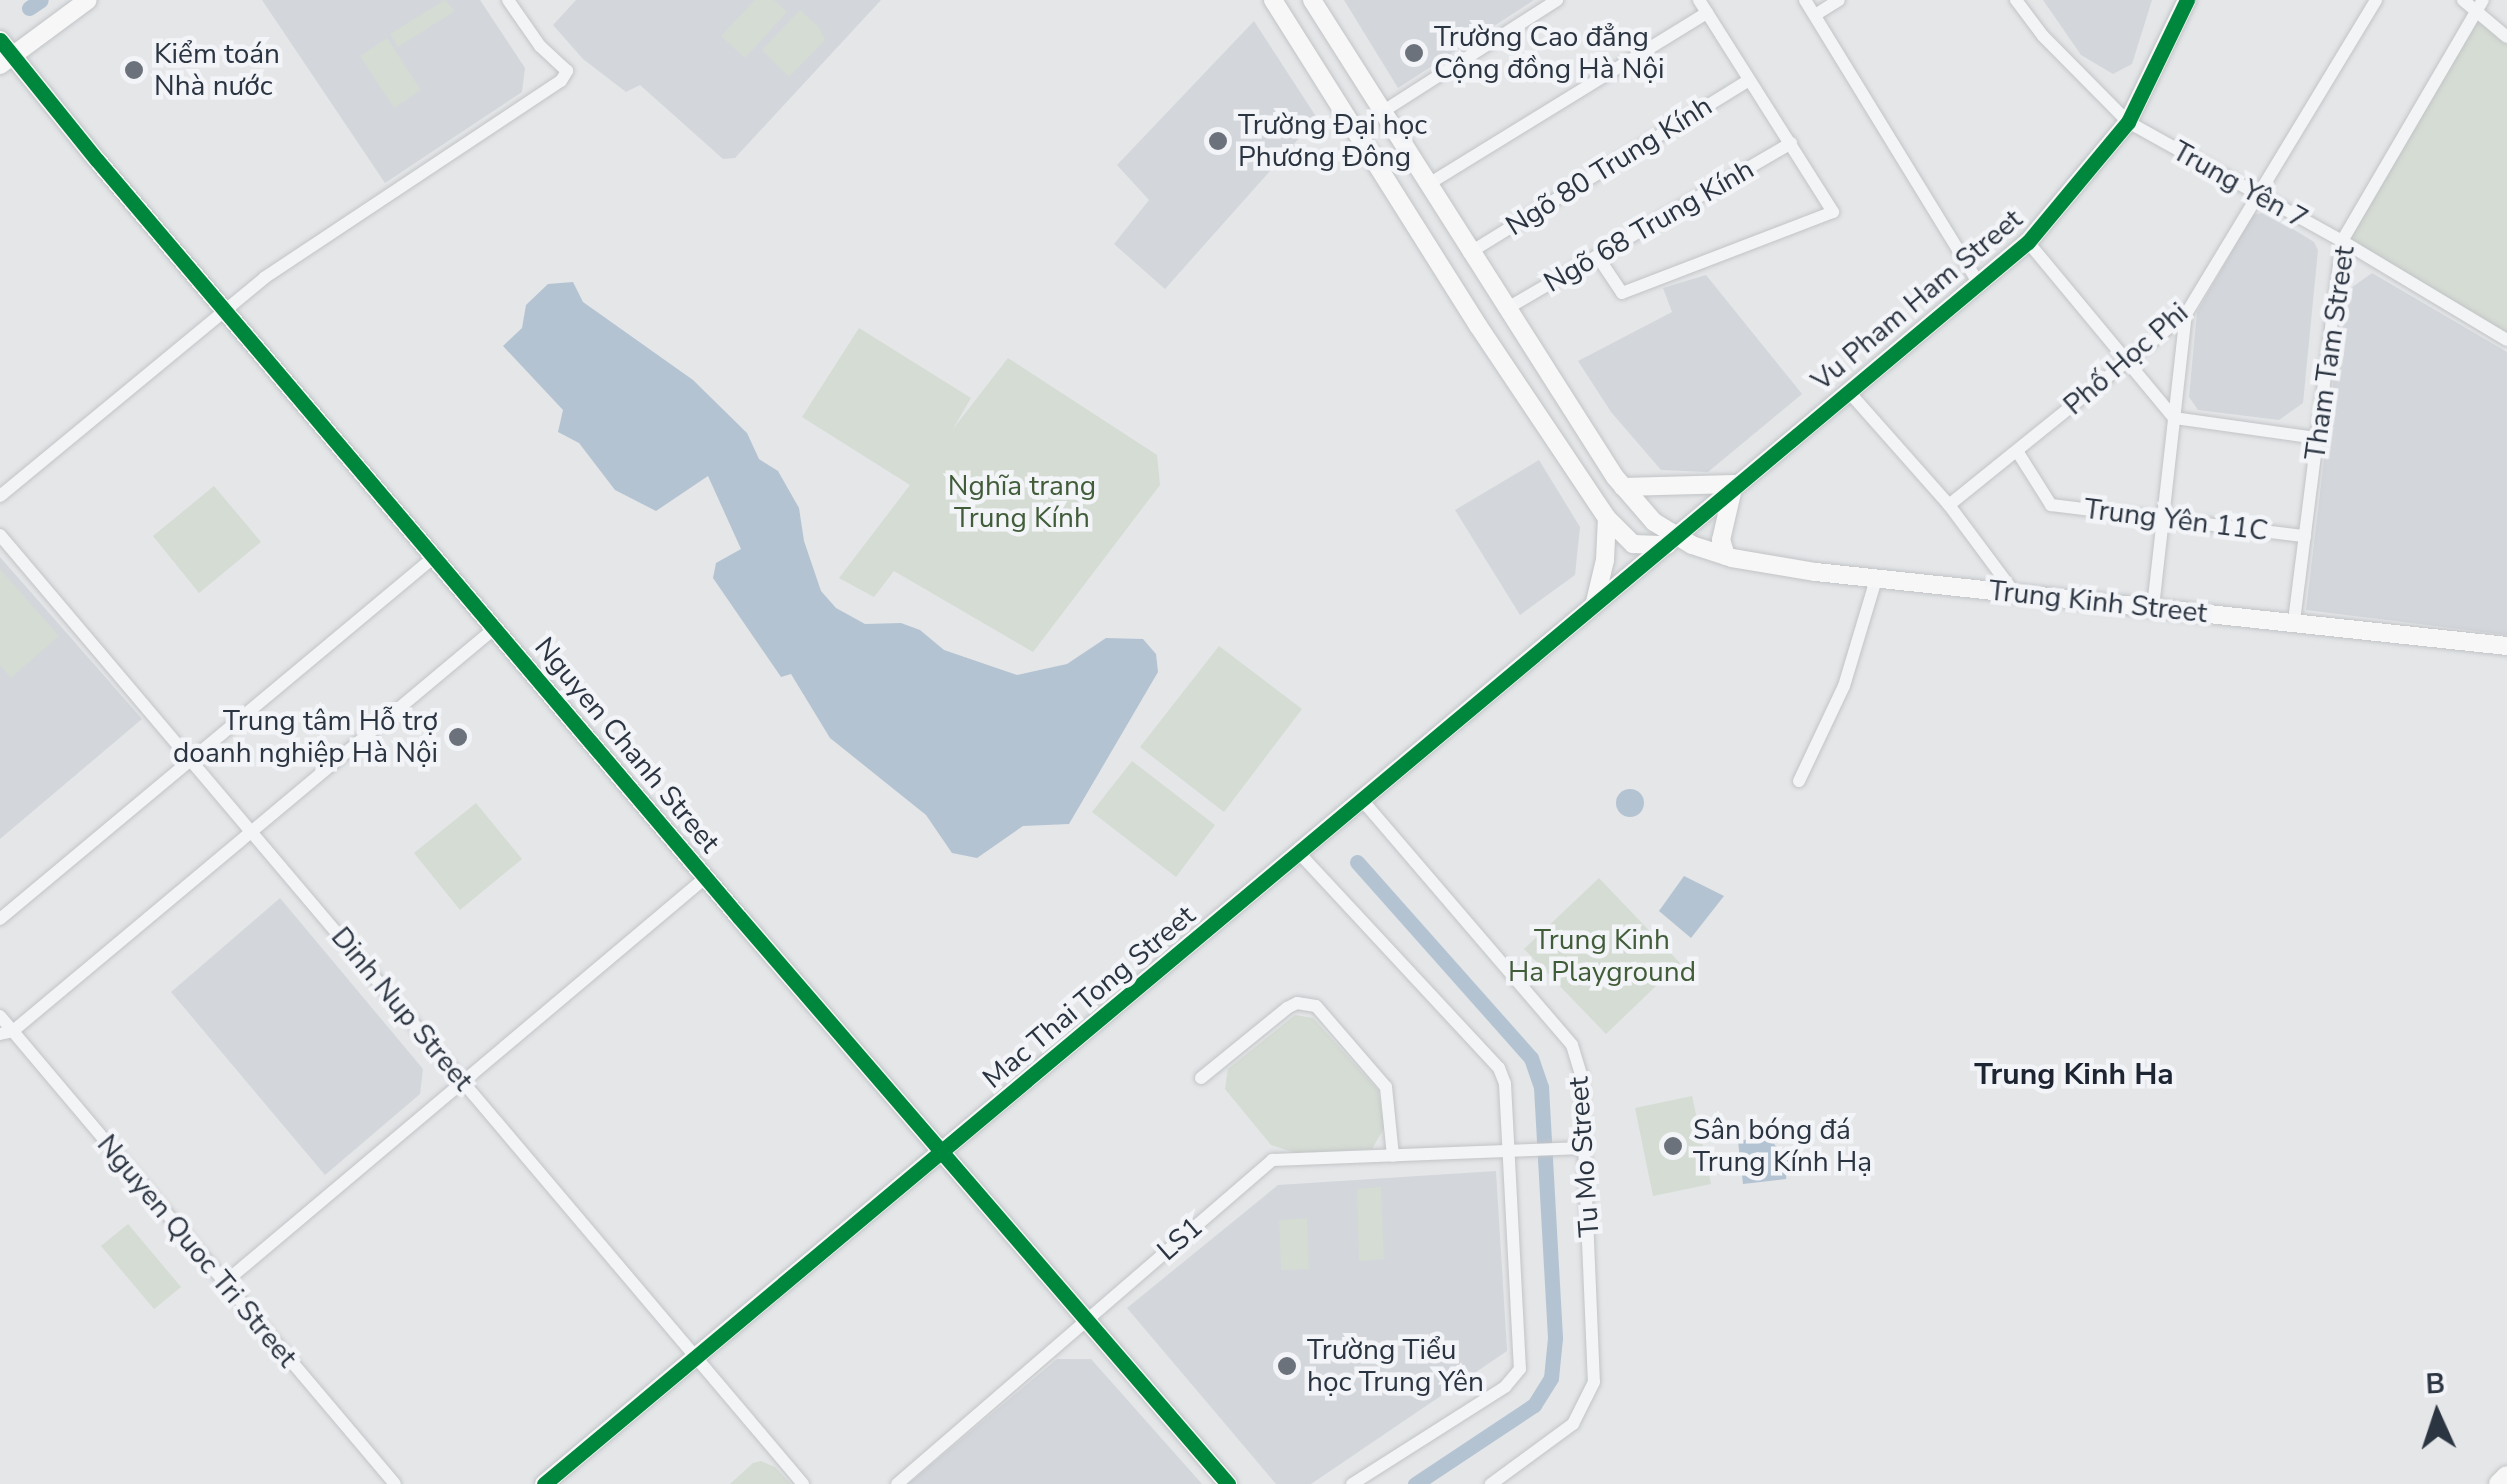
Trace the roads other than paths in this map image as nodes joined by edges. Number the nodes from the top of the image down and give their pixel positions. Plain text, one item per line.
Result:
1 (88, 0) edge
2 (508, 0) edge
3 (1273, 0) edge
4 (1312, 0) edge
5 (1557, 0) edge
6 (1805, 0) edge
7 (1839, 0) edge
8 (2016, 0) edge
9 (2187, 0) edge
10 (2376, 0) edge
11 (2463, 0) edge
12 (2480, 4) edge
13 (1703, 6) edge
14 (1815, 15) junction
15 (551, 33) dead end
16 (2507, 37) edge
17 (0, 40) edge
18 (540, 46) junction
19 (6, 61) edge
20 (1748, 80) junction
21 (1382, 112) junction
22 (2128, 122) junction
23 (1791, 143) junction
24 (1428, 185) junction
25 (2257, 193) junction
26 (2342, 241) junction
27 (2028, 242) junction
28 (1469, 253) junction
29 (1598, 258) junction
30 (1979, 284) junction
31 (225, 307) junction
32 (1506, 309) junction
33 (2186, 314) junction
34 (2507, 340) edge
35 (2125, 362) junction
36 (1849, 392) junction
37 (2174, 418) junction
38 (2317, 438) junction
39 (2017, 452) junction
40 (1734, 484) junction
41 (1623, 487) junction
42 (0, 496) edge
43 (1949, 505) junction
44 (1606, 518) junction
45 (2163, 519) junction
46 (0, 535) edge
47 (2304, 536) junction
48 (1668, 540) junction
49 (1726, 556) junction
50 (434, 558) junction
51 (1876, 579) junction
52 (2014, 590) junction
53 (1595, 602) junction
54 (2153, 607) junction
55 (2294, 621) junction
56 (494, 628) junction
57 (2507, 646) edge
58 (193, 760) junction
59 (1800, 781) dead end
60 (1363, 800) junction
61 (253, 832) junction
62 (1300, 854) junction
63 (705, 878) junction
64 (0, 919) edge
65 (0, 1016) edge
66 (6, 1032) edge
67 (1201, 1078) dead end
68 (462, 1081) junction
69 (1584, 1148) junction
70 (1508, 1151) junction
71 (942, 1152) junction
72 (1393, 1156) junction
73 (224, 1282) junction
74 (1084, 1322) junction
75 (696, 1360) junction
76 (2507, 1476) edge
77 (1223, 1482) edge
78 (395, 1484) edge
79 (544, 1484) edge
80 (802, 1484) edge
81 (897, 1484) edge
82 (1352, 1484) edge
83 (1491, 1484) edge
84 (2499, 1484) edge

1 - 19 street
2 - 18 street
3 - 44 street, Trung Kinh Street
4 - 21 street
5 - 21 street
6 - 14 street
7 - 14 street
8 - 22 street, Trung Yên 7
9 - 22 street, Vu Pham Ham Street
10 - 25 street, Phố Học Phi
11 - 12 street
12 - 16 street
12 - 26 street, Tham Tam Street
13 - 20 street
13 - 24 street
14 - 30 street
15 - 18 street
17 - 19 street, Nguyen Chanh Street
18 - 31 street
19 - 31 street, Nguyen Chanh Street
20 - 23 street
20 - 28 street, Ngõ 80 Trung Kính
21 - 24 street
22 - 25 street, Trung Yên 7
22 - 27 street, Vu Pham Ham Street
23 - 29 street, Ngõ 68 Trung Kính
23 - 29 street
24 - 28 street
25 - 26 street, Trung Yên 7
25 - 33 street, Phố Học Phi
26 - 34 street, Trung Yên 7
26 - 38 street, Tham Tam Street
27 - 30 street, Vu Pham Ham Street
27 - 35 street
28 - 32 street
29 - 32 street, Ngõ 68 Trung Kính
30 - 36 street, Vu Pham Ham Street
31 - 42 street
31 - 50 street, Nguyen Chanh Street
32 - 41 street
33 - 35 street, Phố Học Phi
33 - 37 street
35 - 37 street
35 - 39 street, Phố Học Phi
36 - 40 street, Vu Pham Ham Street
36 - 43 street
37 - 38 street
37 - 45 street
38 - 47 street, Tham Tam Street
39 - 43 street, Phố Học Phi
39 - 45 street, Trung Yên 11C
40 - 41 street
40 - 48 street, Vu Pham Ham Street
40 - 49 street
41 - 48 street
43 - 52 street
44 - 48 street, Trung Kinh Street
44 - 53 street
45 - 47 street, Trung Yên 11C
45 - 54 street
46 - 58 street, Dinh Nup Street
47 - 55 street, Tham Tam Street
48 - 49 street, Trung Kinh Street
48 - 53 street, Mac Thai Tong Street
49 - 51 street, Trung Kinh Street
50 - 56 street, Nguyen Chanh Street
50 - 58 street
51 - 52 street, Trung Kinh Street
51 - 59 street
52 - 54 street, Trung Kinh Street
53 - 60 street, Mac Thai Tong Street
54 - 55 street, Trung Kinh Street
55 - 57 street, Trung Kinh Street
56 - 61 street
56 - 63 street, Nguyen Chanh Street
58 - 61 street, Dinh Nup Street
58 - 64 street
60 - 62 street, Mac Thai Tong Street
60 - 69 street, Tu Mo Street
61 - 66 street
61 - 68 street, Dinh Nup Street
62 - 70 street
62 - 71 street, Mac Thai Tong Street
63 - 68 street
63 - 71 street, Nguyen Chanh Street
65 - 66 street, Nguyen Quoc Tri Street
66 - 73 street, Nguyen Quoc Tri Street
67 - 72 street
68 - 73 street
68 - 75 street, Dinh Nup Street
69 - 70 street, LS1
69 - 83 street, Tu Mo Street
70 - 72 street, LS1
70 - 82 street
71 - 74 street, Nguyen Chanh Street
71 - 75 street, Mac Thai Tong Street
72 - 74 street, LS1
73 - 78 street, Nguyen Quoc Tri Street
74 - 77 street, Nguyen Chanh Street
74 - 81 street, LS1
75 - 79 street, Mac Thai Tong Street
75 - 80 street, Dinh Nup Street
76 - 84 main road

